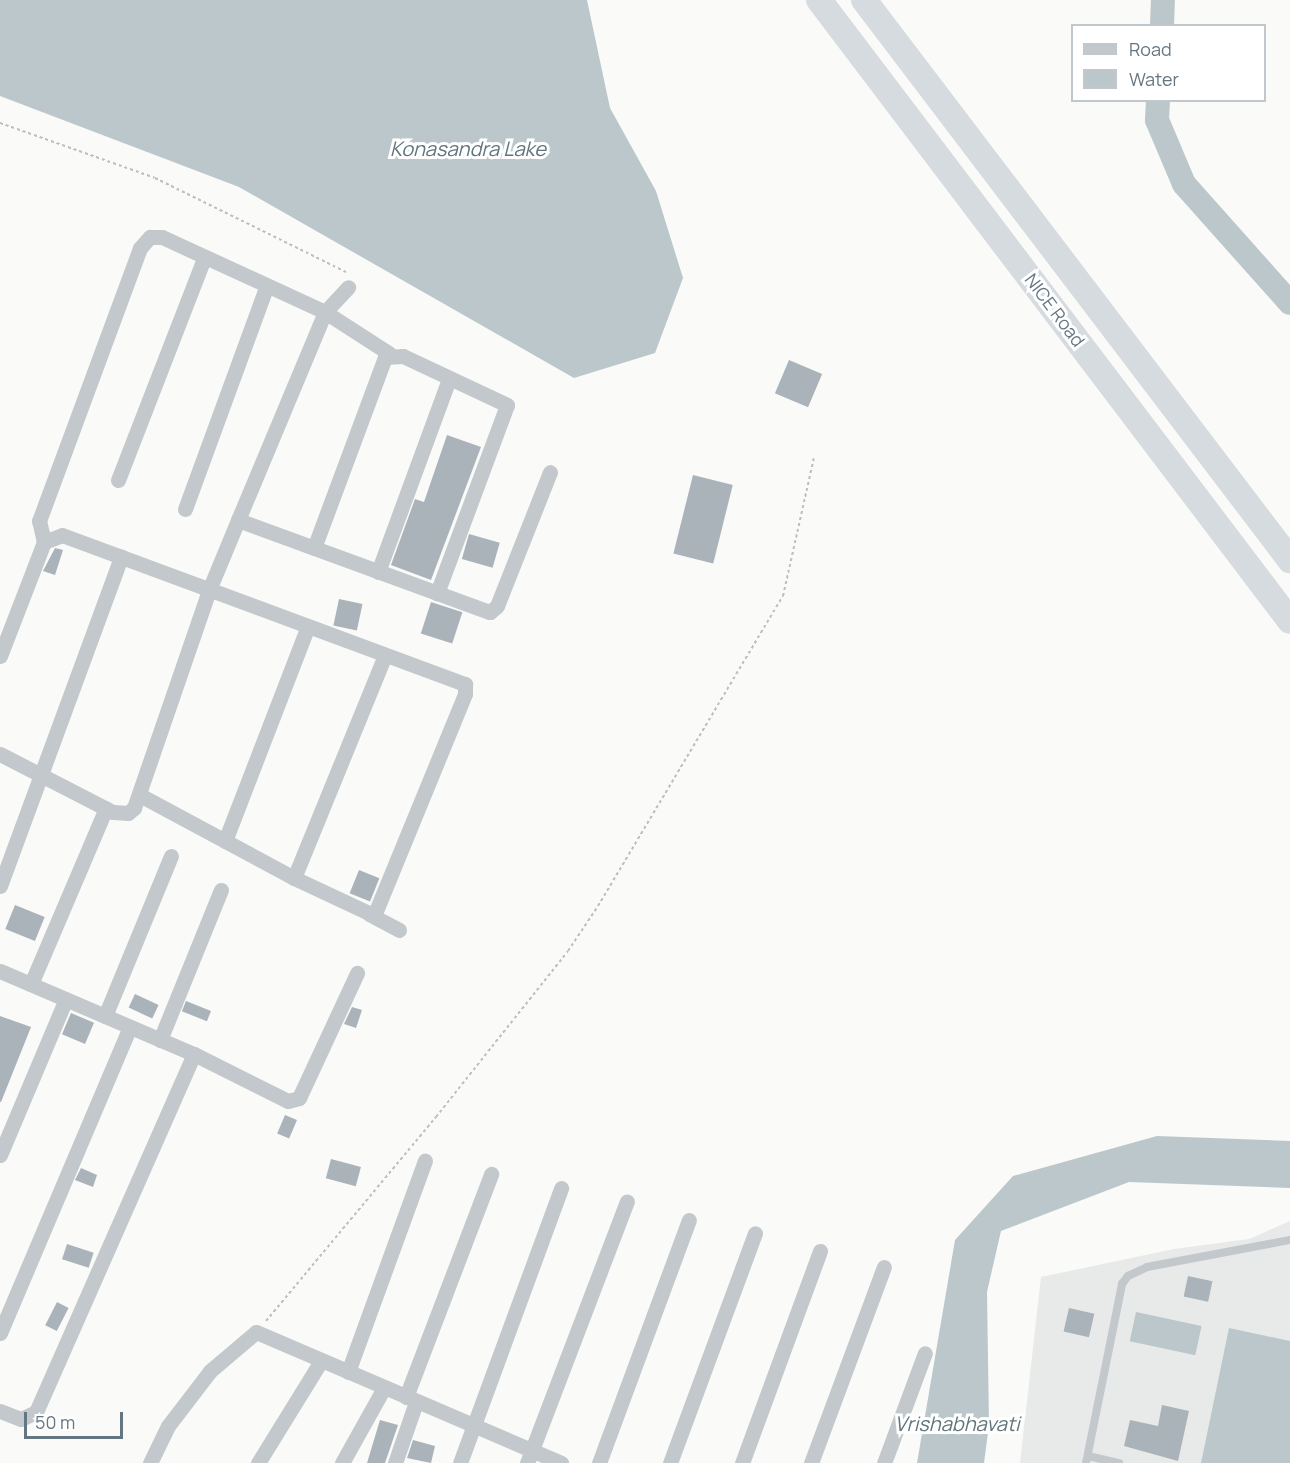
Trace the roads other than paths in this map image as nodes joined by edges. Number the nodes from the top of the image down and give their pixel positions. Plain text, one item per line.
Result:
1 (819, 0) edge
2 (864, 0) edge
3 (204, 258) junction
4 (348, 287) road end
5 (266, 288) junction
6 (325, 312) junction
7 (390, 354) junction
8 (449, 379) junction
9 (550, 472) dead end
10 (118, 480) dead end
11 (185, 509) dead end
12 (238, 520) junction
13 (44, 542) junction
14 (314, 548) junction
15 (121, 557) junction
16 (1290, 560) edge
17 (378, 572) junction
18 (209, 590) junction
19 (437, 593) junction
20 (1290, 621) edge
21 (307, 629) junction
22 (0, 656) edge
23 (384, 657) junction
24 (0, 754) edge
25 (42, 776) junction
26 (140, 795) junction
27 (106, 808) junction
28 (225, 841) junction
29 (171, 856) dead end
30 (294, 878) junction
31 (0, 886) edge
32 (221, 890) dead end
33 (369, 914) junction
34 (399, 930) dead end
35 (1, 973) edge
36 (357, 973) dead end
37 (31, 984) junction
38 (66, 999) junction
39 (105, 1016) junction
40 (130, 1027) junction
41 (160, 1040) junction
42 (194, 1054) junction
43 (0, 1155) edge
44 (425, 1161) dead end
45 (491, 1174) dead end
46 (561, 1188) dead end
47 (627, 1201) dead end
48 (689, 1220) dead end
49 (755, 1233) dead end
50 (1290, 1240) edge
51 (820, 1251) dead end
52 (884, 1266) dead end
53 (0, 1333) edge
54 (925, 1353) dead end
55 (321, 1360) junction
56 (348, 1372) junction
57 (384, 1388) junction
58 (411, 1400) junction
59 (0, 1411) edge
60 (472, 1426) junction
61 (529, 1457) edge
62 (1087, 1460) edge
63 (150, 1463) edge
64 (258, 1463) edge
65 (342, 1463) edge
66 (395, 1463) edge
67 (460, 1463) edge
68 (561, 1463) edge
69 (599, 1463) edge
70 (670, 1463) edge
71 (742, 1463) edge
72 (811, 1463) edge
73 (884, 1463) edge
74 (1119, 1463) edge

1 - 20 highway, NICE Road
2 - 16 highway, NICE Road
3 - 5 street
3 - 10 street
3 - 13 street
4 - 6 street
5 - 6 street
5 - 11 street
6 - 7 street
6 - 12 street
7 - 8 street
7 - 14 street
8 - 17 street
8 - 19 street
9 - 19 street
12 - 14 street
12 - 18 street
13 - 15 street
13 - 22 street
14 - 17 street
15 - 18 street
15 - 25 street
17 - 19 street
18 - 21 street
18 - 26 street
21 - 23 street
21 - 28 street
23 - 30 street
23 - 33 street
24 - 25 street
25 - 27 street
25 - 31 street
26 - 27 street
26 - 28 street
27 - 37 street
28 - 30 street
29 - 39 street
30 - 33 street
32 - 41 street
33 - 34 street
35 - 37 street
36 - 42 street
37 - 38 street
38 - 39 street
38 - 43 street
39 - 40 street
40 - 41 street
40 - 53 street
41 - 42 street
42 - 59 street
44 - 56 street
45 - 58 street
46 - 60 street
47 - 61 street
48 - 69 street
49 - 70 street
50 - 62 lane
51 - 71 street
52 - 72 street
54 - 73 street
55 - 56 street
55 - 63 street
55 - 64 street
56 - 57 street
57 - 58 street
57 - 65 street
58 - 60 street
58 - 66 street
60 - 61 street
60 - 67 street
61 - 68 street
62 - 74 lane

